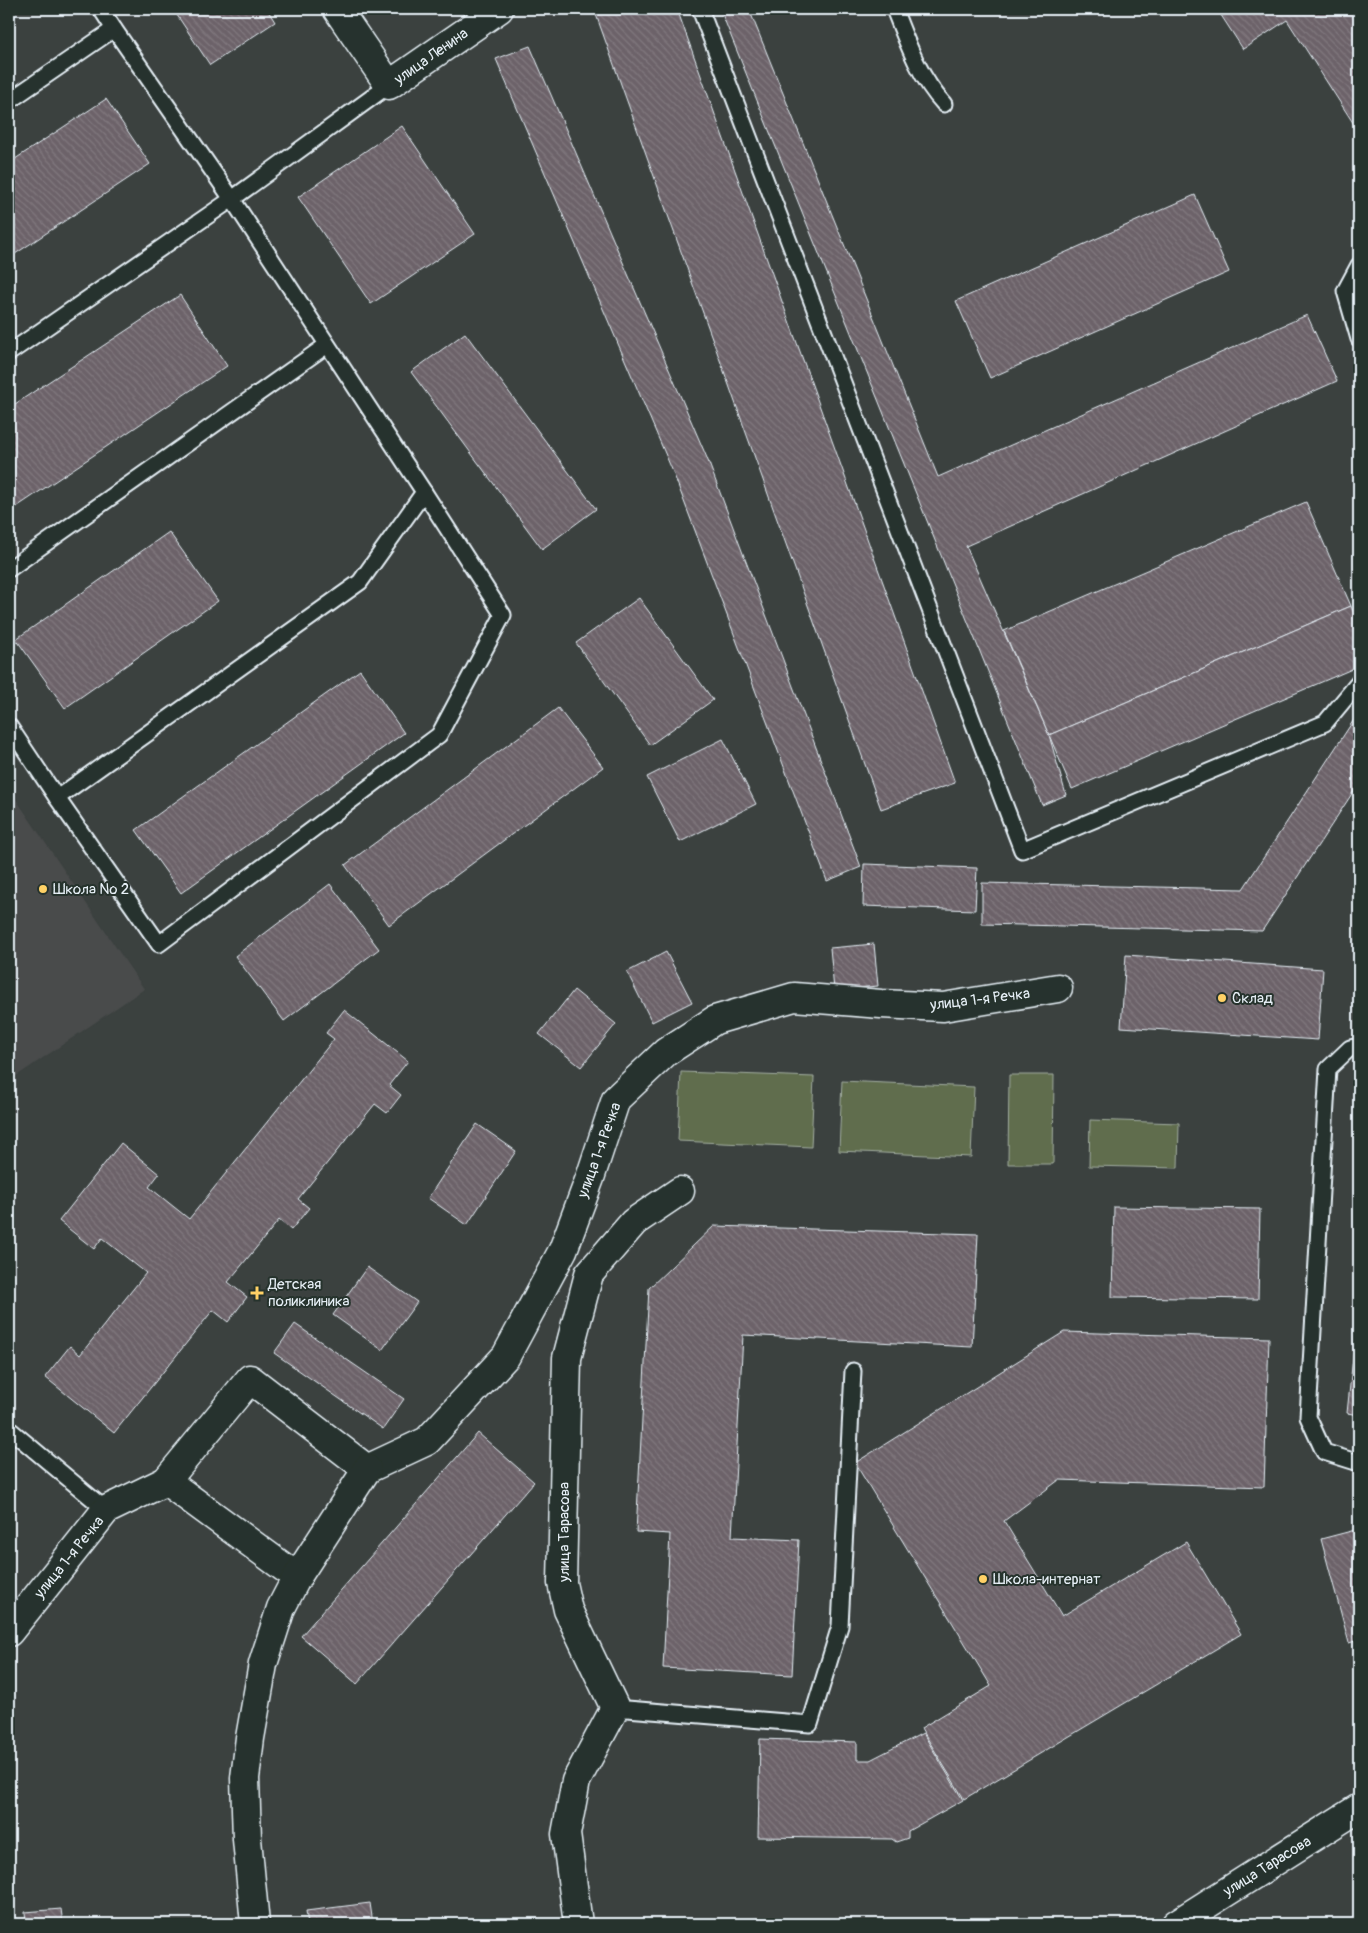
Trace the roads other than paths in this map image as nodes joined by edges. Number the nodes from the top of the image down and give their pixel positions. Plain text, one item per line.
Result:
1 (102, 9) edge
2 (337, 9) edge
3 (499, 9) edge
4 (700, 9) edge
5 (894, 9) edge
6 (114, 29) junction
7 (389, 85) junction
8 (9, 101) edge
9 (944, 104) dead end
10 (232, 199) junction
11 (1359, 265) edge
12 (1359, 339) edge
13 (327, 345) junction
14 (9, 353) edge
15 (424, 492) junction
16 (9, 569) edge
17 (1359, 682) edge
18 (9, 726) edge
19 (57, 798) junction
20 (1058, 988) dead end
21 (1359, 1046) edge
22 (680, 1191) dead end
23 (853, 1371) dead end
24 (9, 1429) edge
25 (1359, 1463) edge
26 (368, 1470) junction
27 (166, 1482) junction
28 (106, 1510) junction
29 (298, 1577) junction
30 (9, 1632) edge
31 (615, 1708) junction
32 (1359, 1808) edge
33 (255, 1924) edge
34 (578, 1924) edge
35 (1176, 1924) edge

1 - 6 lane
2 - 7 street
3 - 7 street, улица Ленина
4 - 17 lane
5 - 9 lane
6 - 8 lane
6 - 10 lane
7 - 10 lane
10 - 13 lane
10 - 14 lane
11 - 12 lane
13 - 15 lane
13 - 16 lane
15 - 19 lane
15 - 19 lane
18 - 19 lane
20 - 26 street, улица 1-я Речка
21 - 25 lane
22 - 31 street, улица Тарасова
23 - 31 lane
24 - 28 lane
26 - 27 street
26 - 29 street
27 - 28 street, улица 1-я Речка
27 - 29 street
28 - 30 street, улица 1-я Речка
29 - 33 street
31 - 34 street
32 - 35 street, улица Тарасова

